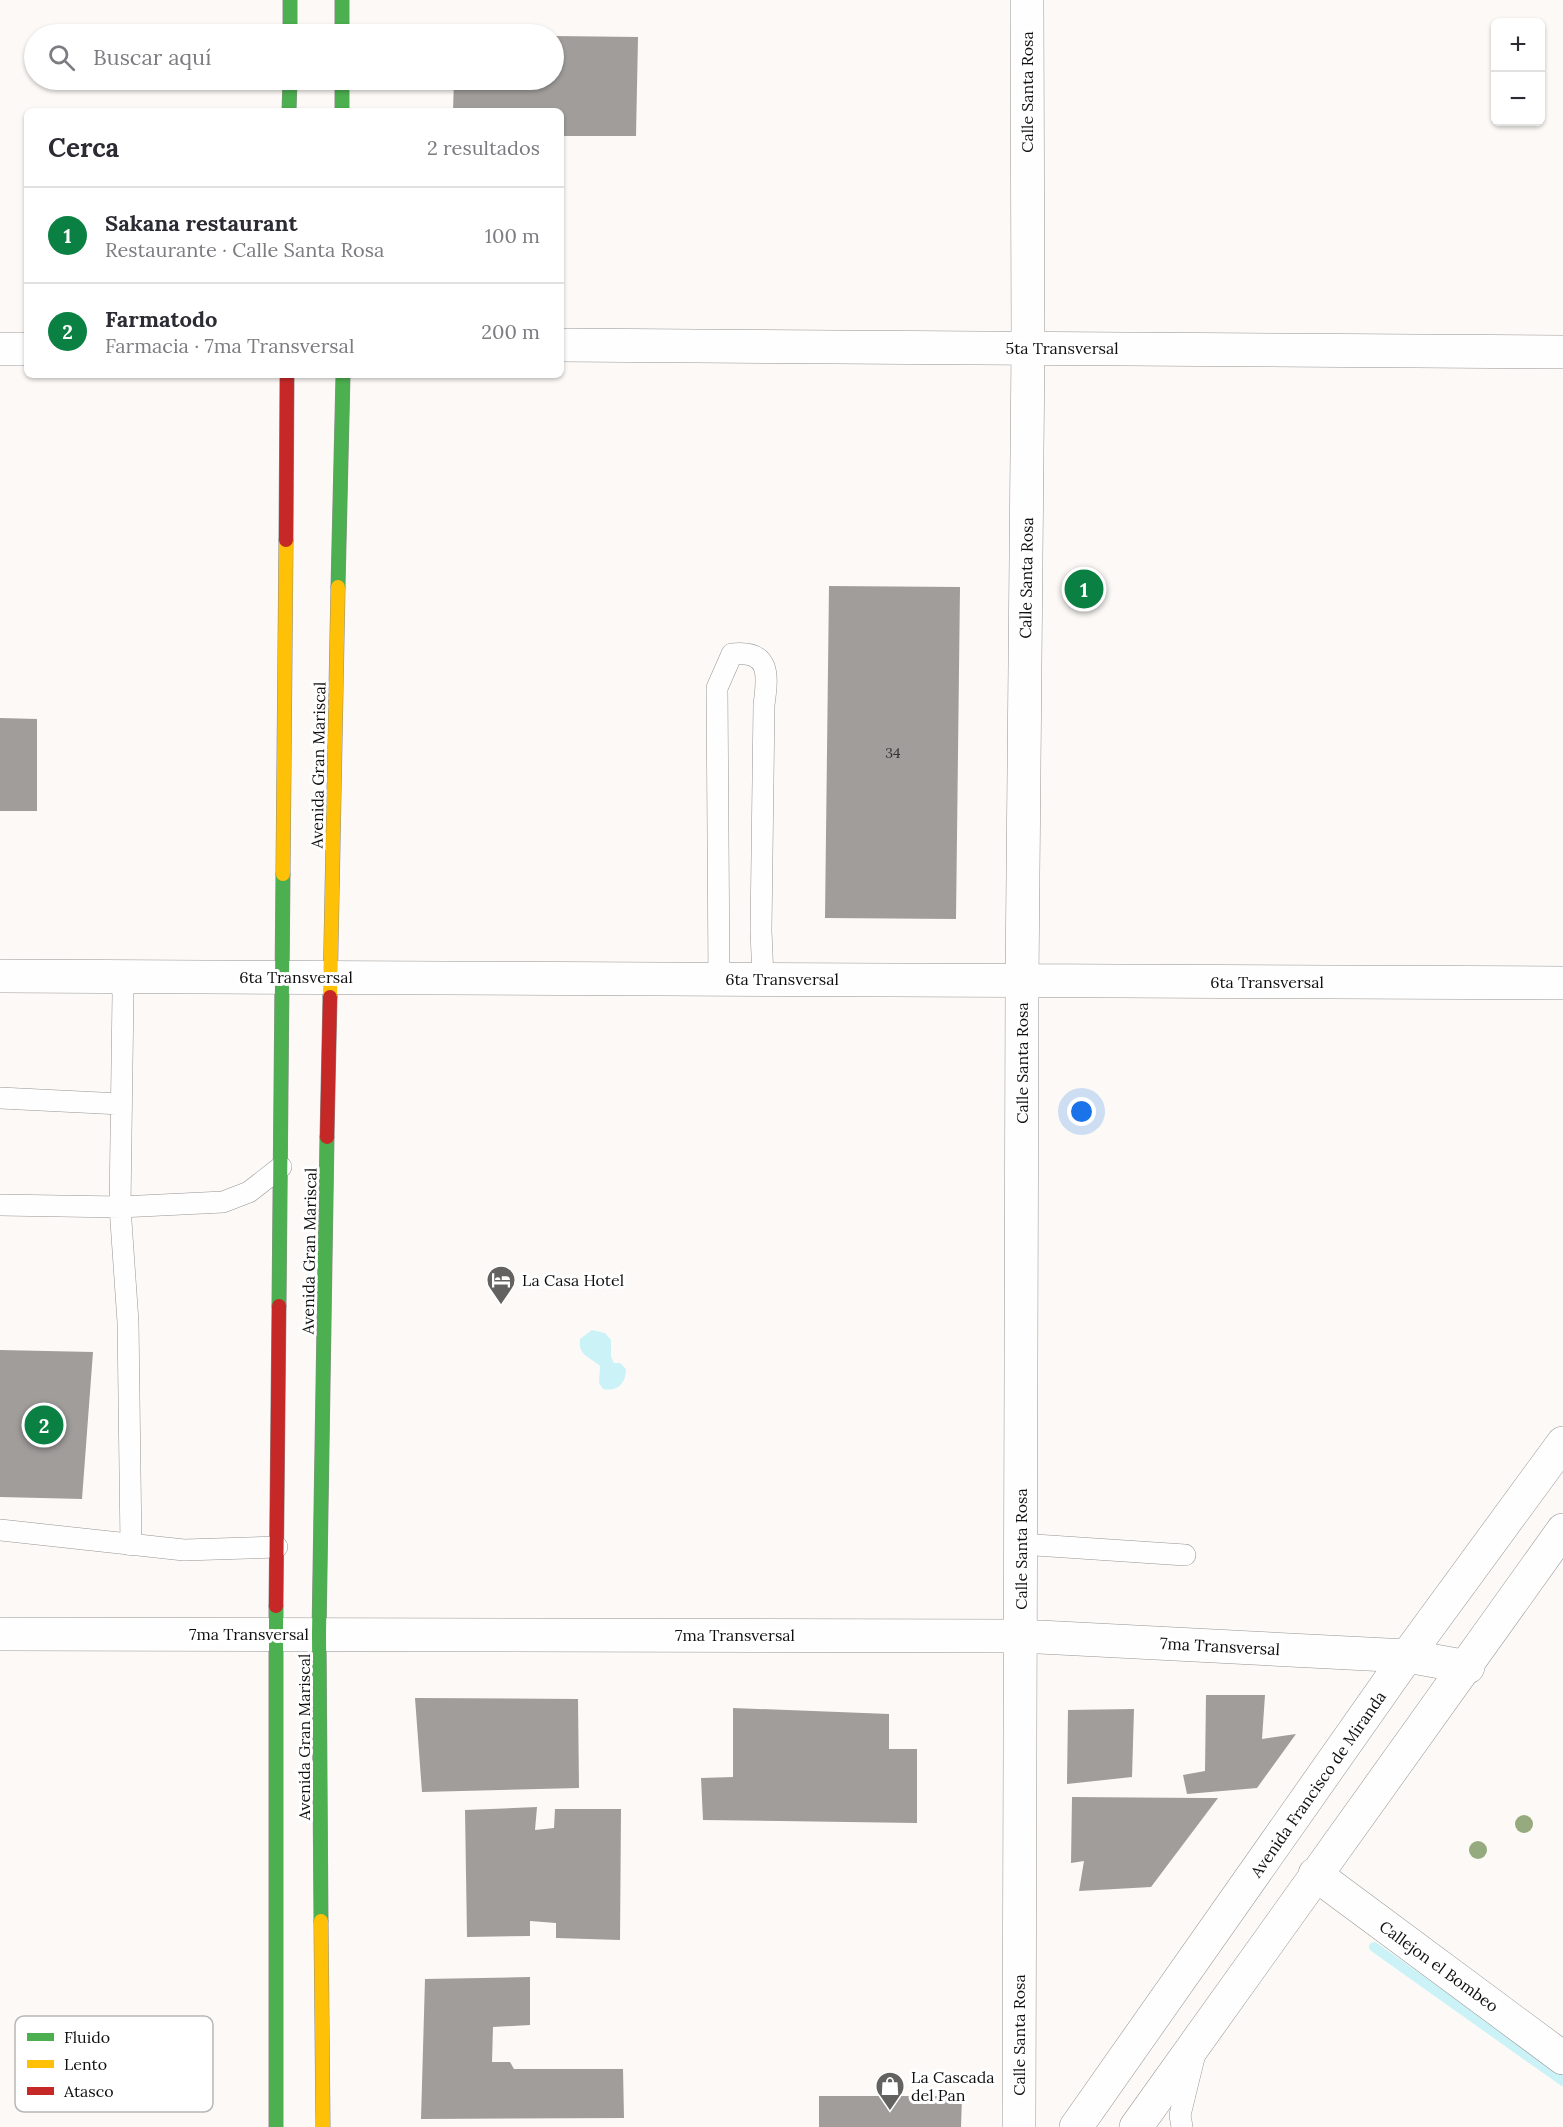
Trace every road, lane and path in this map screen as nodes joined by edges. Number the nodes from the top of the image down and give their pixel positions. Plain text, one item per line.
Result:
1 (290, 0) edge
2 (342, 0) edge
3 (1027, 0) edge
4 (290, 24) edge
5 (342, 24) edge
6 (290, 90) edge
7 (342, 90) edge
8 (289, 108) edge
9 (342, 108) edge
10 (564, 345) edge
11 (1028, 348) junction
12 (0, 349) edge
13 (24, 349) edge
14 (1563, 352) edge
15 (287, 378) edge
16 (343, 378) edge
17 (0, 976) edge
18 (120, 976) junction
19 (284, 977) junction
20 (330, 977) junction
21 (763, 978) junction
22 (718, 979) junction
23 (1022, 981) junction
24 (1563, 983) edge
25 (0, 1098) edge
26 (121, 1104) junction
27 (282, 1167) junction
28 (0, 1205) edge
29 (120, 1207) junction
30 (1563, 1443) edge
31 (0, 1530) edge
32 (1563, 1530) edge
33 (1020, 1544) junction
34 (132, 1545) junction
35 (277, 1547) junction
36 (1185, 1555) dead end
37 (0, 1634) edge
38 (276, 1634) junction
39 (320, 1634) junction
40 (1020, 1636) junction
41 (1407, 1656) junction
42 (1468, 1667) junction
43 (1315, 1874) junction
44 (1199, 2035) junction
45 (1563, 2058) edge
46 (276, 2127) edge
47 (324, 2127) edge
48 (1019, 2127) edge
49 (1076, 2127) edge
50 (1136, 2127) edge
51 (1182, 2127) edge

1 - 4 street
2 - 5 street
3 - 11 street, Calle Santa Rosa
6 - 8 street
7 - 9 street
10 - 11 street, 5ta Transversal
11 - 14 street, 5ta Transversal
11 - 23 street, Calle Santa Rosa
12 - 13 street
15 - 19 street, Avenida Gran Mariscal
16 - 20 street, Avenida Gran Mariscal
17 - 18 street, 6ta Transversal
18 - 19 street, 6ta Transversal
18 - 26 lane
19 - 20 street, 6ta Transversal
19 - 27 street, Avenida Gran Mariscal
20 - 22 street, 6ta Transversal
20 - 39 street, Avenida Gran Mariscal
21 - 22 street, 6ta Transversal
21 - 22 lane
21 - 23 street, 6ta Transversal
23 - 24 street, 6ta Transversal
23 - 33 street, Calle Santa Rosa
25 - 26 lane
26 - 29 lane
27 - 29 lane
27 - 35 street, Avenida Gran Mariscal
28 - 29 lane
29 - 34 lane
30 - 41 street, Avenida Francisco de Miranda
31 - 34 lane
32 - 42 street
33 - 36 lane
33 - 40 street, Calle Santa Rosa
34 - 35 lane
35 - 38 street, Avenida Gran Mariscal
37 - 38 street, 7ma Transversal
38 - 39 street, 7ma Transversal
38 - 46 street, Avenida Gran Mariscal
39 - 40 street, 7ma Transversal
39 - 47 street, Avenida Gran Mariscal
40 - 41 street, 7ma Transversal
40 - 48 street, Calle Santa Rosa
41 - 42 street, 7ma Transversal
41 - 49 street, Avenida Francisco de Miranda
42 - 43 street
43 - 44 street
43 - 45 street, Callejon el Bombeo
44 - 50 street
44 - 51 lane

